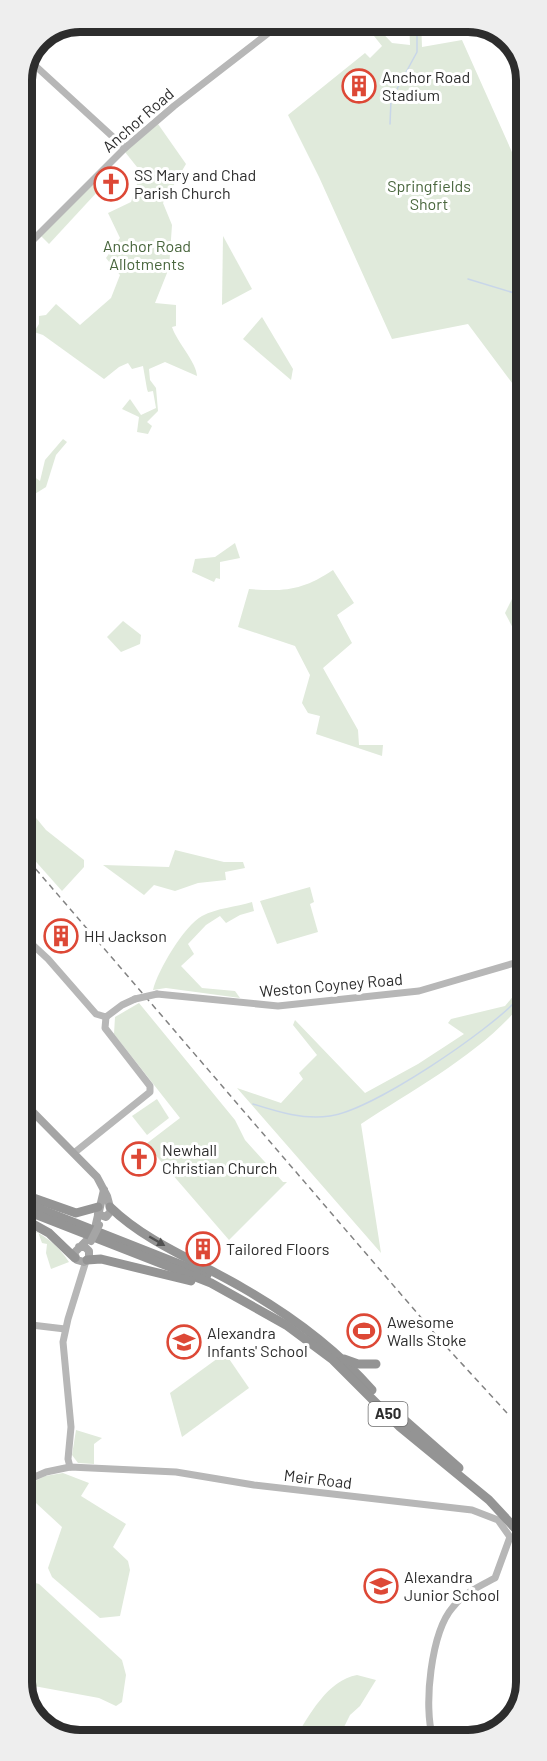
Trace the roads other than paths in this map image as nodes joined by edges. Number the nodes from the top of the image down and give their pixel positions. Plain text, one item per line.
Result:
1 (270, 32) edge
2 (34, 64) edge
3 (125, 148) junction
4 (32, 241) edge
5 (32, 944) edge
6 (516, 963) edge
7 (106, 1017) junction
8 (32, 1111) edge
9 (74, 1153) junction
10 (104, 1190) junction
11 (32, 1198) edge
12 (32, 1206) edge
13 (110, 1207) junction
14 (100, 1211) junction
15 (32, 1213) edge
16 (32, 1224) edge
17 (89, 1240) junction
18 (79, 1247) junction
19 (76, 1259) junction
20 (88, 1259) junction
21 (81, 1279) junction
22 (241, 1298) junction
23 (273, 1309) junction
24 (32, 1325) edge
25 (66, 1329) junction
26 (336, 1355) junction
27 (373, 1391) junction
28 (70, 1467) junction
29 (32, 1478) edge
30 (516, 1521) edge
31 (516, 1529) edge
32 (432, 1730) edge

1 - 3 street, Anchor Road
2 - 3 street
3 - 4 street, Anchor Road
5 - 7 street
6 - 7 street, Weston Coyney Road, bridge
7 - 9 street
8 - 9 main road
9 - 10 main road
10 - 13 main road
10 - 14 main road
11 - 14 highway
12 - 23 highway, A50
13 - 14 main road
13 -> 23 highway
14 - 17 main road, bridge
15 - 22 highway, A50
16 - 19 highway
17 - 18 main road
17 - 20 main road
18 - 19 main road
18 - 20 main road
19 - 20 main road
19 - 21 street
20 - 21 street
20 - 22 highway
21 - 25 street
22 - 31 highway, A50
23 - 26 highway, A50
24 - 25 street
25 - 28 street
26 - 27 highway, A50
26 - 27 highway
27 - 30 highway, A50
28 - 29 street, Meir Road
28 - 32 street, Meir Road

